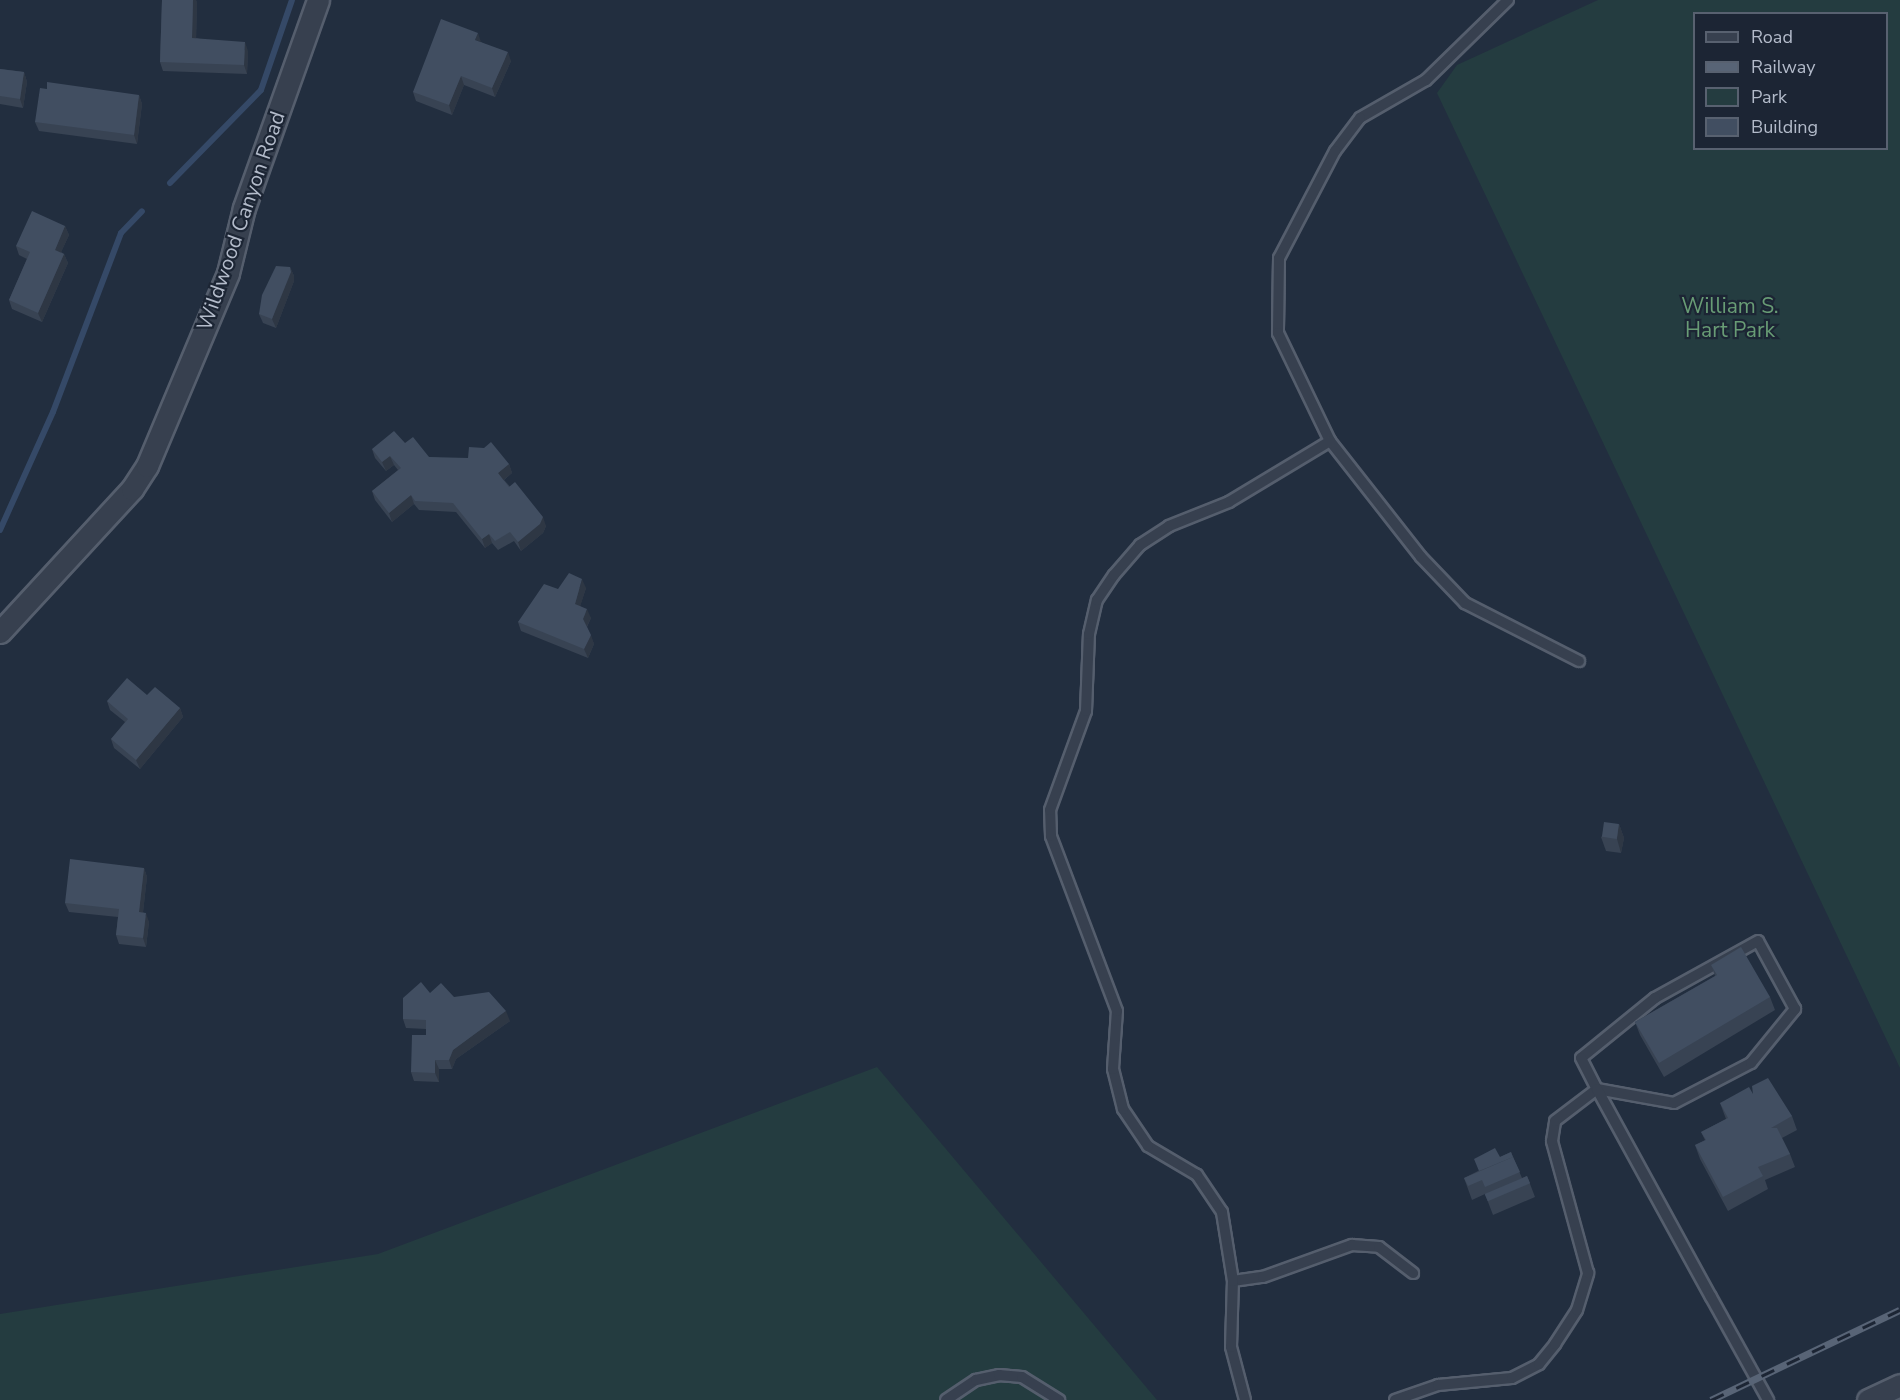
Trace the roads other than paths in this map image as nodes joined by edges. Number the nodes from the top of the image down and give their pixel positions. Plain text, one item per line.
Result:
1 (318, 0) edge
2 (1509, 0) edge
3 (1330, 441) junction
4 (0, 632) edge
5 (1579, 661) dead end
6 (1598, 1089) junction
7 (1413, 1273) dead end
8 (1233, 1281) junction
9 (1900, 1385) edge
10 (946, 1400) edge
11 (1059, 1400) edge
12 (1245, 1400) edge
13 (1395, 1400) edge
14 (1768, 1400) edge
15 (1868, 1400) edge

1 - 4 street, Wildwood Canyon Road
2 - 3 lane
3 - 5 lane
3 - 8 lane
6 - 6 lane
6 - 13 lane
6 - 14 lane
7 - 8 lane
8 - 12 lane
9 - 15 street
10 - 11 lane

